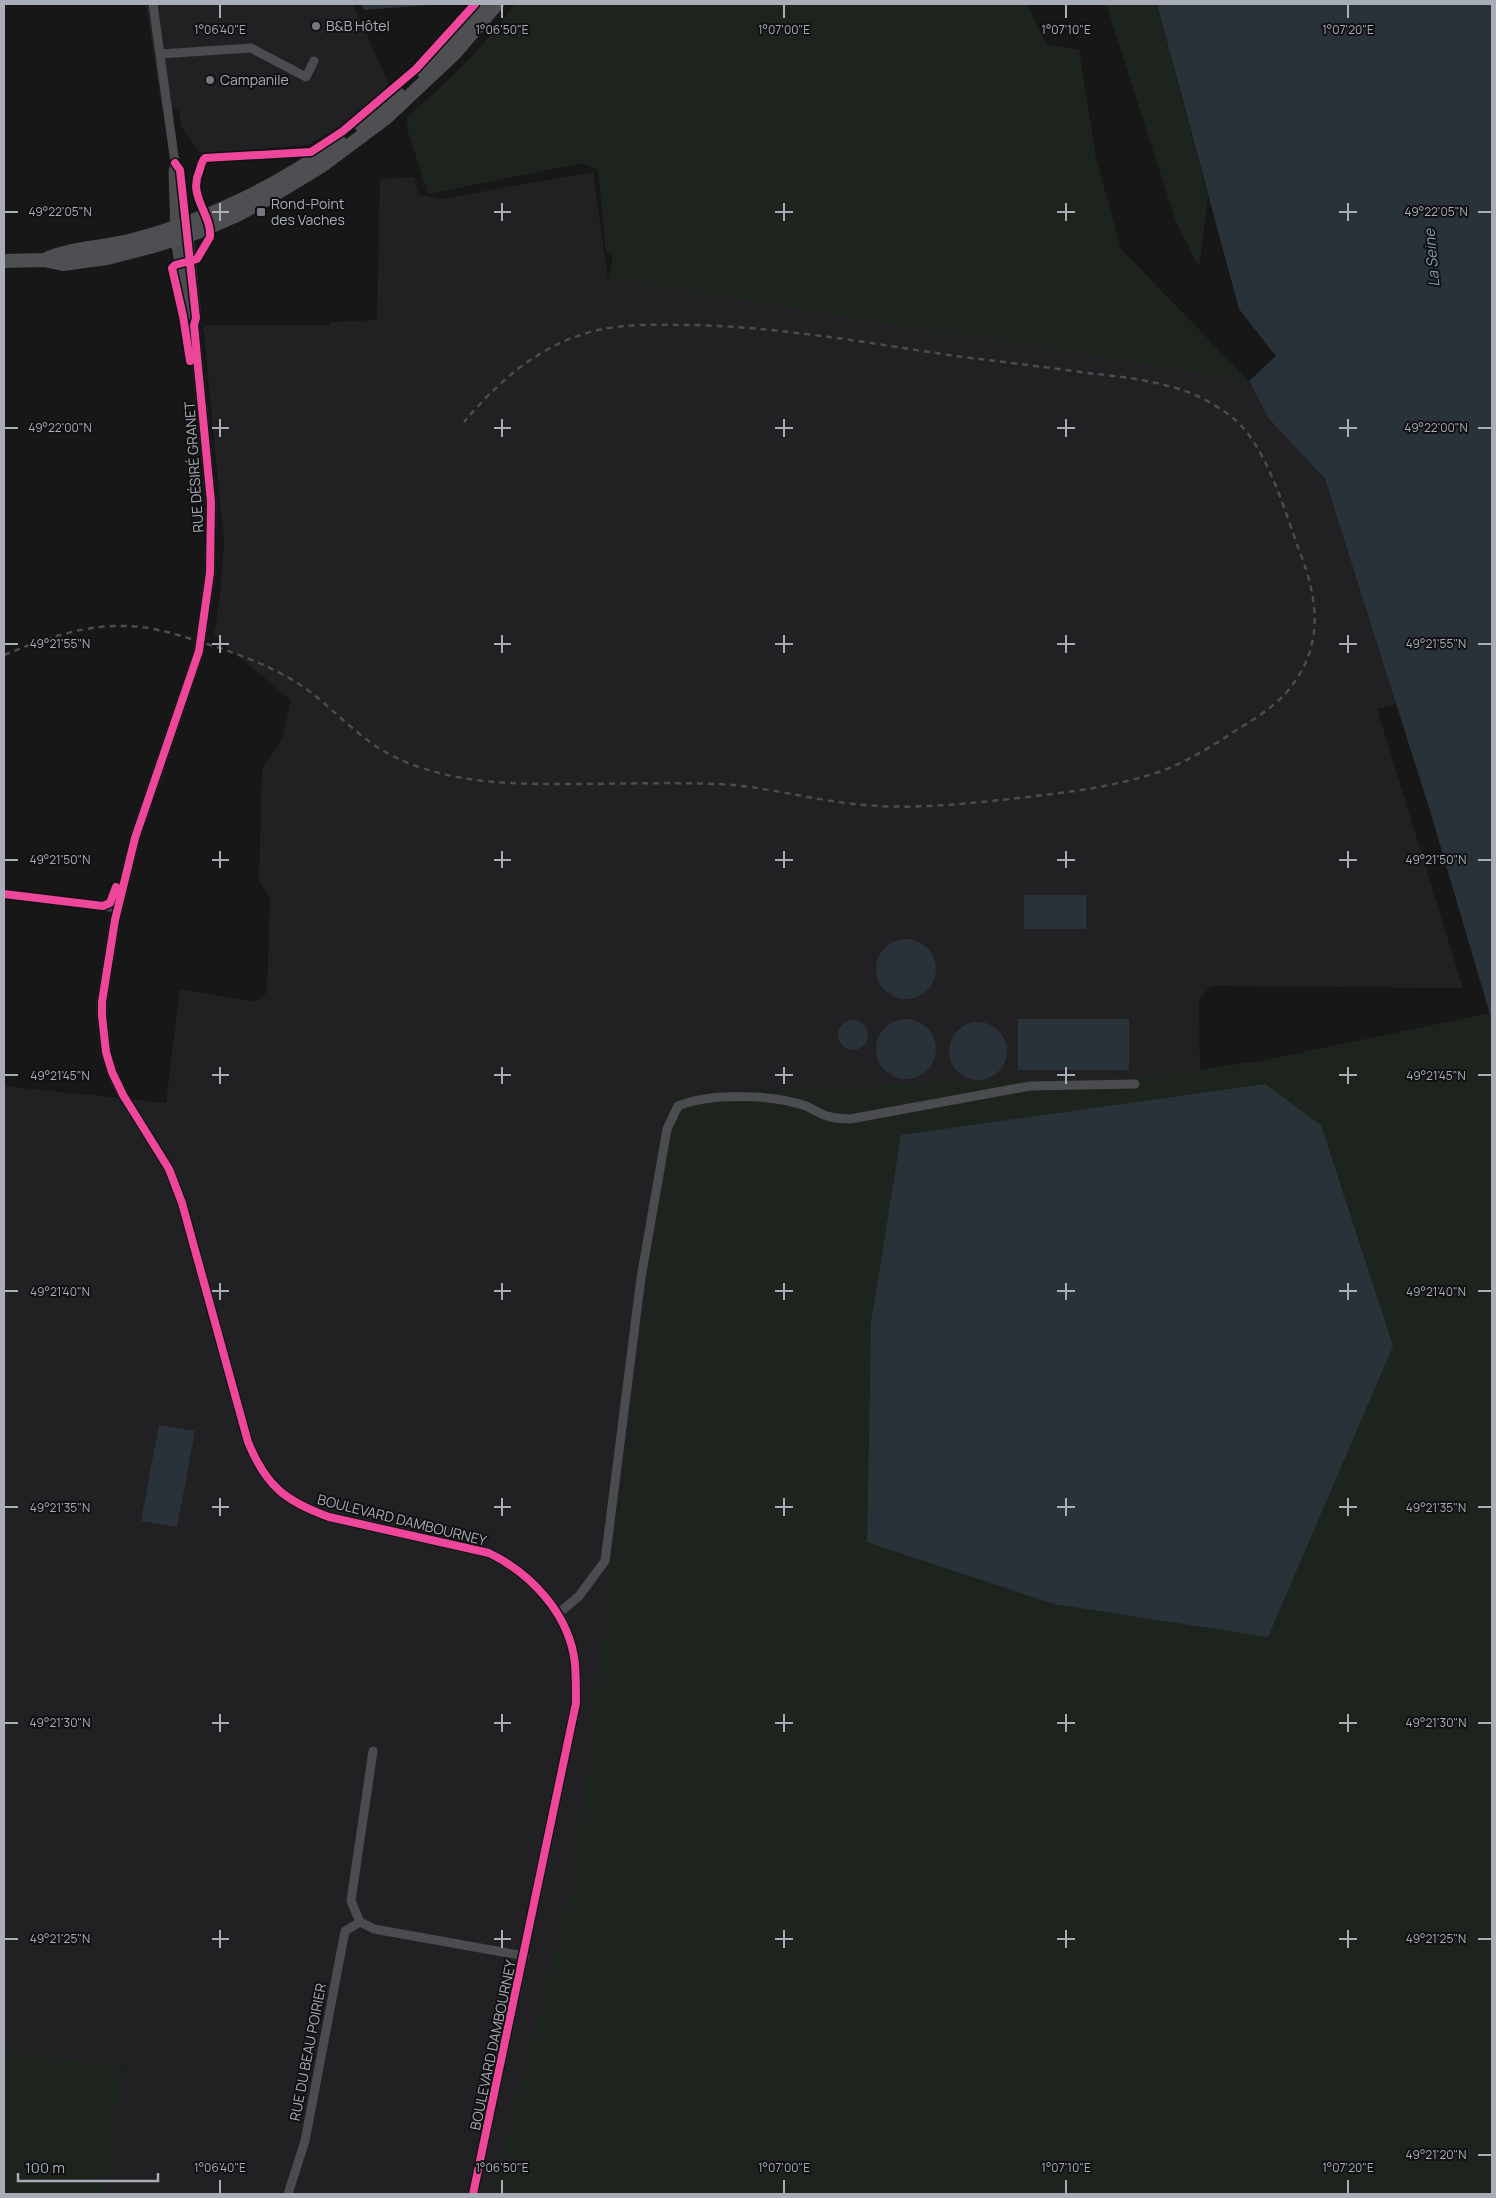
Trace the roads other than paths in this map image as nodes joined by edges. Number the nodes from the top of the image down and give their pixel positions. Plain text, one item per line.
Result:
1 (153, 4) edge
2 (484, 4) edge
3 (497, 4) edge
4 (160, 54) junction
5 (314, 61) dead end
6 (181, 231) junction
7 (4, 261) edge
8 (140, 822) joint
9 (4, 894) edge
10 (118, 908) junction
11 (1135, 1084) dead end
12 (558, 1614) junction
13 (373, 1751) dead end
14 (360, 1922) junction
15 (525, 1956) junction
16 (288, 2194) edge
17 (473, 2194) edge

1 - 4 street, RUE DÉSIRÉ GRANET
2 - 6 main road
3 - 6 main road
4 - 5 street
4 - 6 street, RUE DÉSIRÉ GRANET
6 - 7 main road
6 - 8 street, RUE DÉSIRÉ GRANET
8 - 10 street, BOULEVARD DAMBOURNEY
9 - 10 street
10 - 12 street, BOULEVARD DAMBOURNEY
11 - 12 street
12 - 15 street, BOULEVARD DAMBOURNEY
13 - 14 street
14 - 15 street
14 - 16 street, RUE DU BEAU POIRIER
15 - 17 street, BOULEVARD DAMBOURNEY

